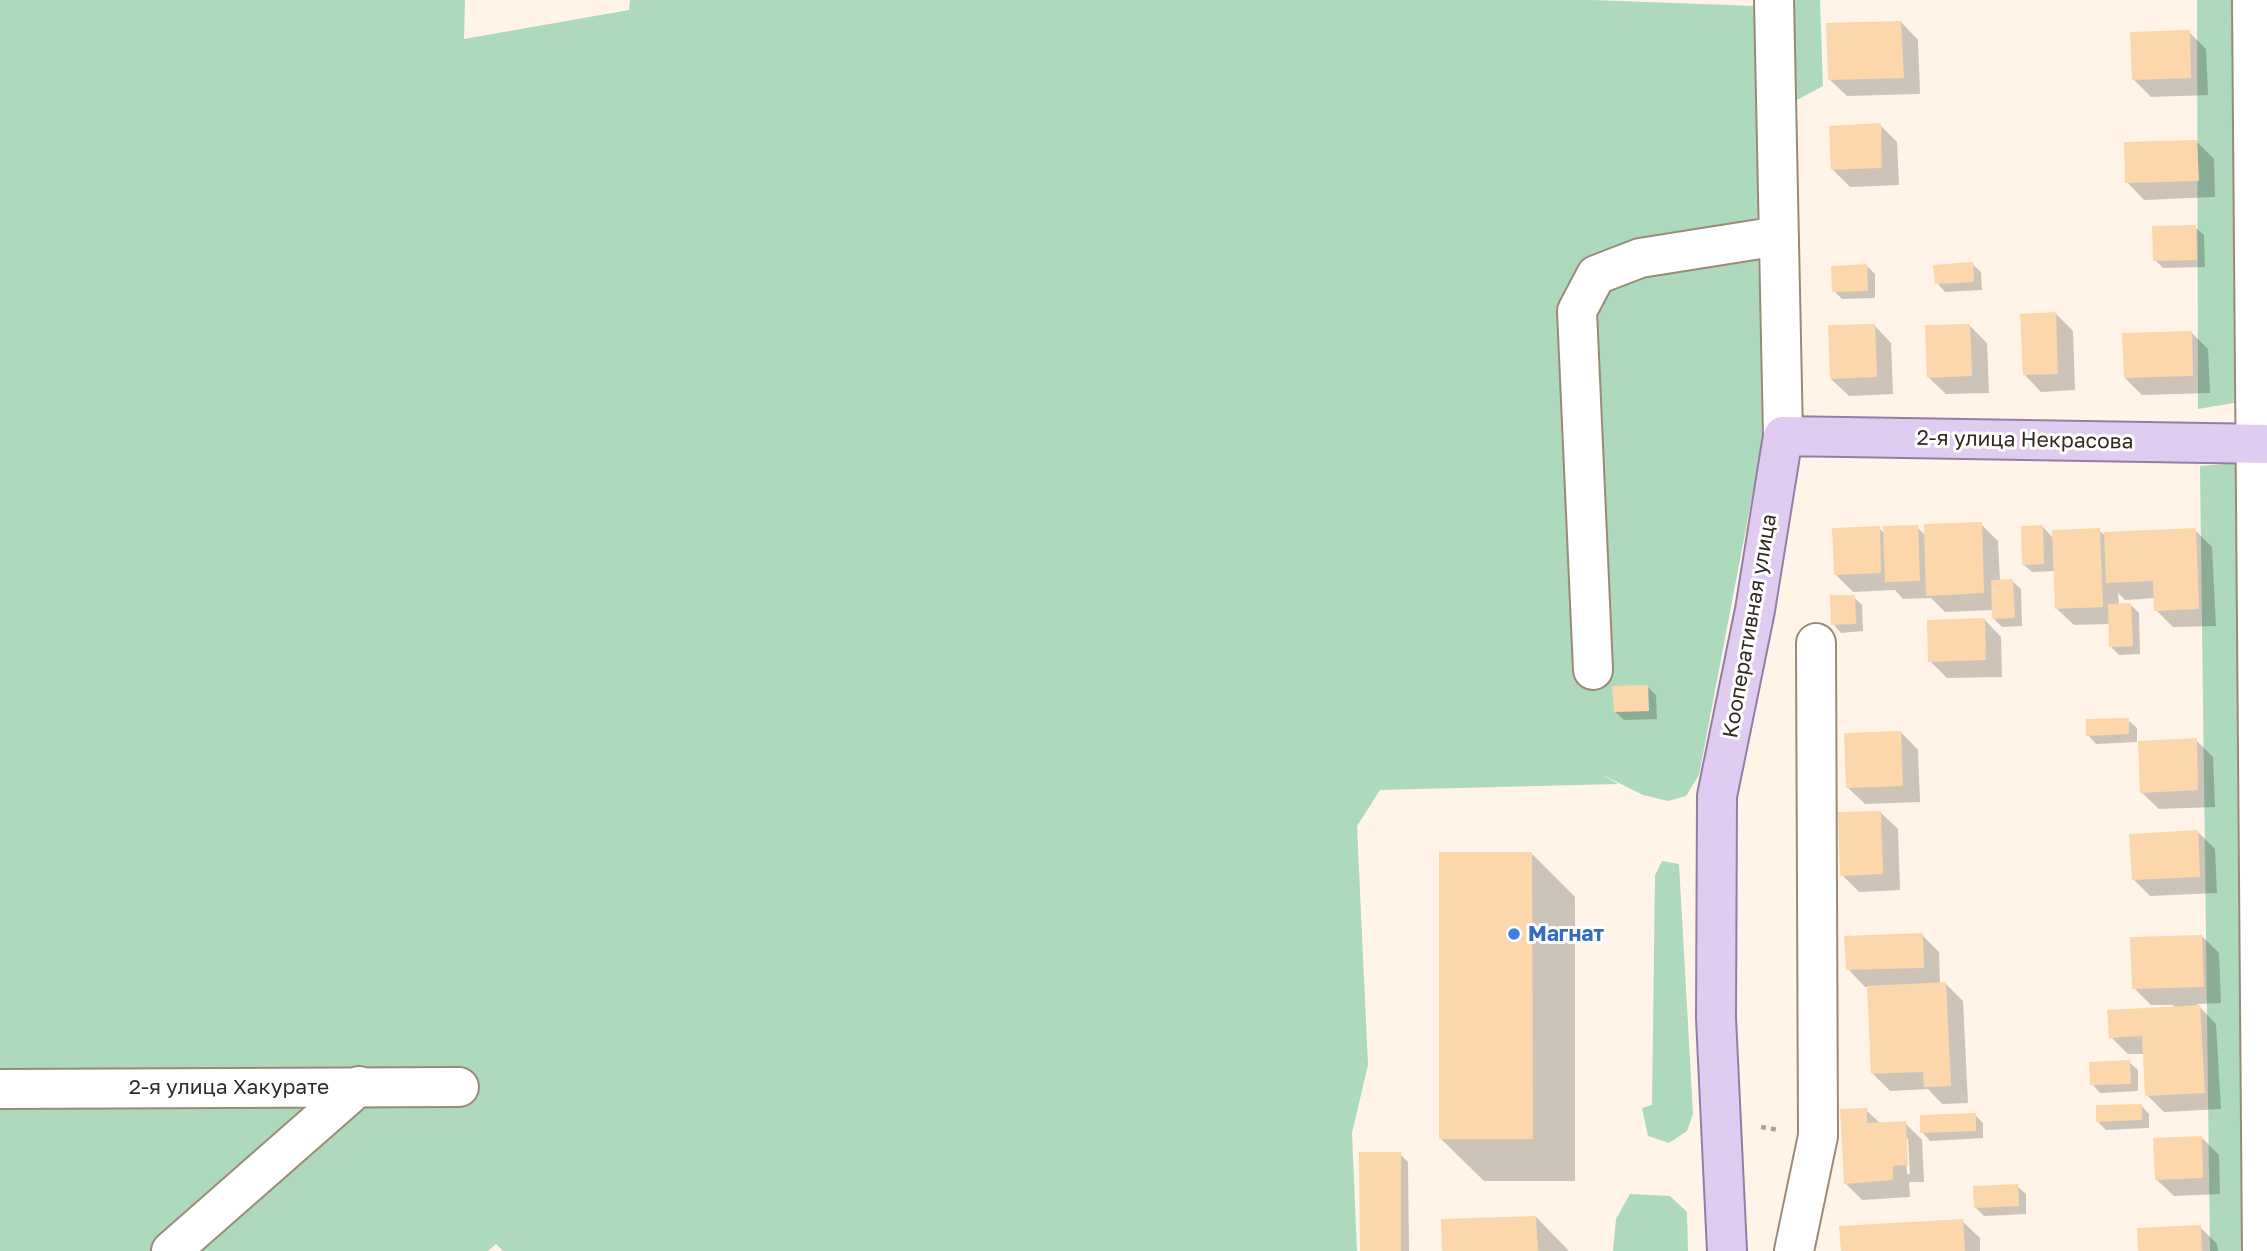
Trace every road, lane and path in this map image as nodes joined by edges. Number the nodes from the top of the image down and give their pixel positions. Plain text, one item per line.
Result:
1 (1774, 0) edge
2 (2252, 0) edge
3 (1779, 236) junction
4 (1783, 436) junction
5 (2260, 444) edge
6 (1816, 643) dead end
7 (1593, 670) dead end
8 (359, 1086) junction
9 (459, 1087) dead end
10 (0, 1088) edge
11 (171, 1251) edge
12 (1727, 1251) edge
13 (1794, 1251) edge
14 (2262, 1251) edge

1 - 3 street, Кооперативная улица
2 - 5 street
3 - 4 street, Кооперативная улица
3 - 7 street
4 - 5 main road, 2-я улица Некрасова
4 - 12 main road, Кооперативная улица
5 - 14 street
6 - 13 street
8 - 9 street, 2-я улица Хакурате
8 - 10 street, 2-я улица Хакурате
8 - 11 street

